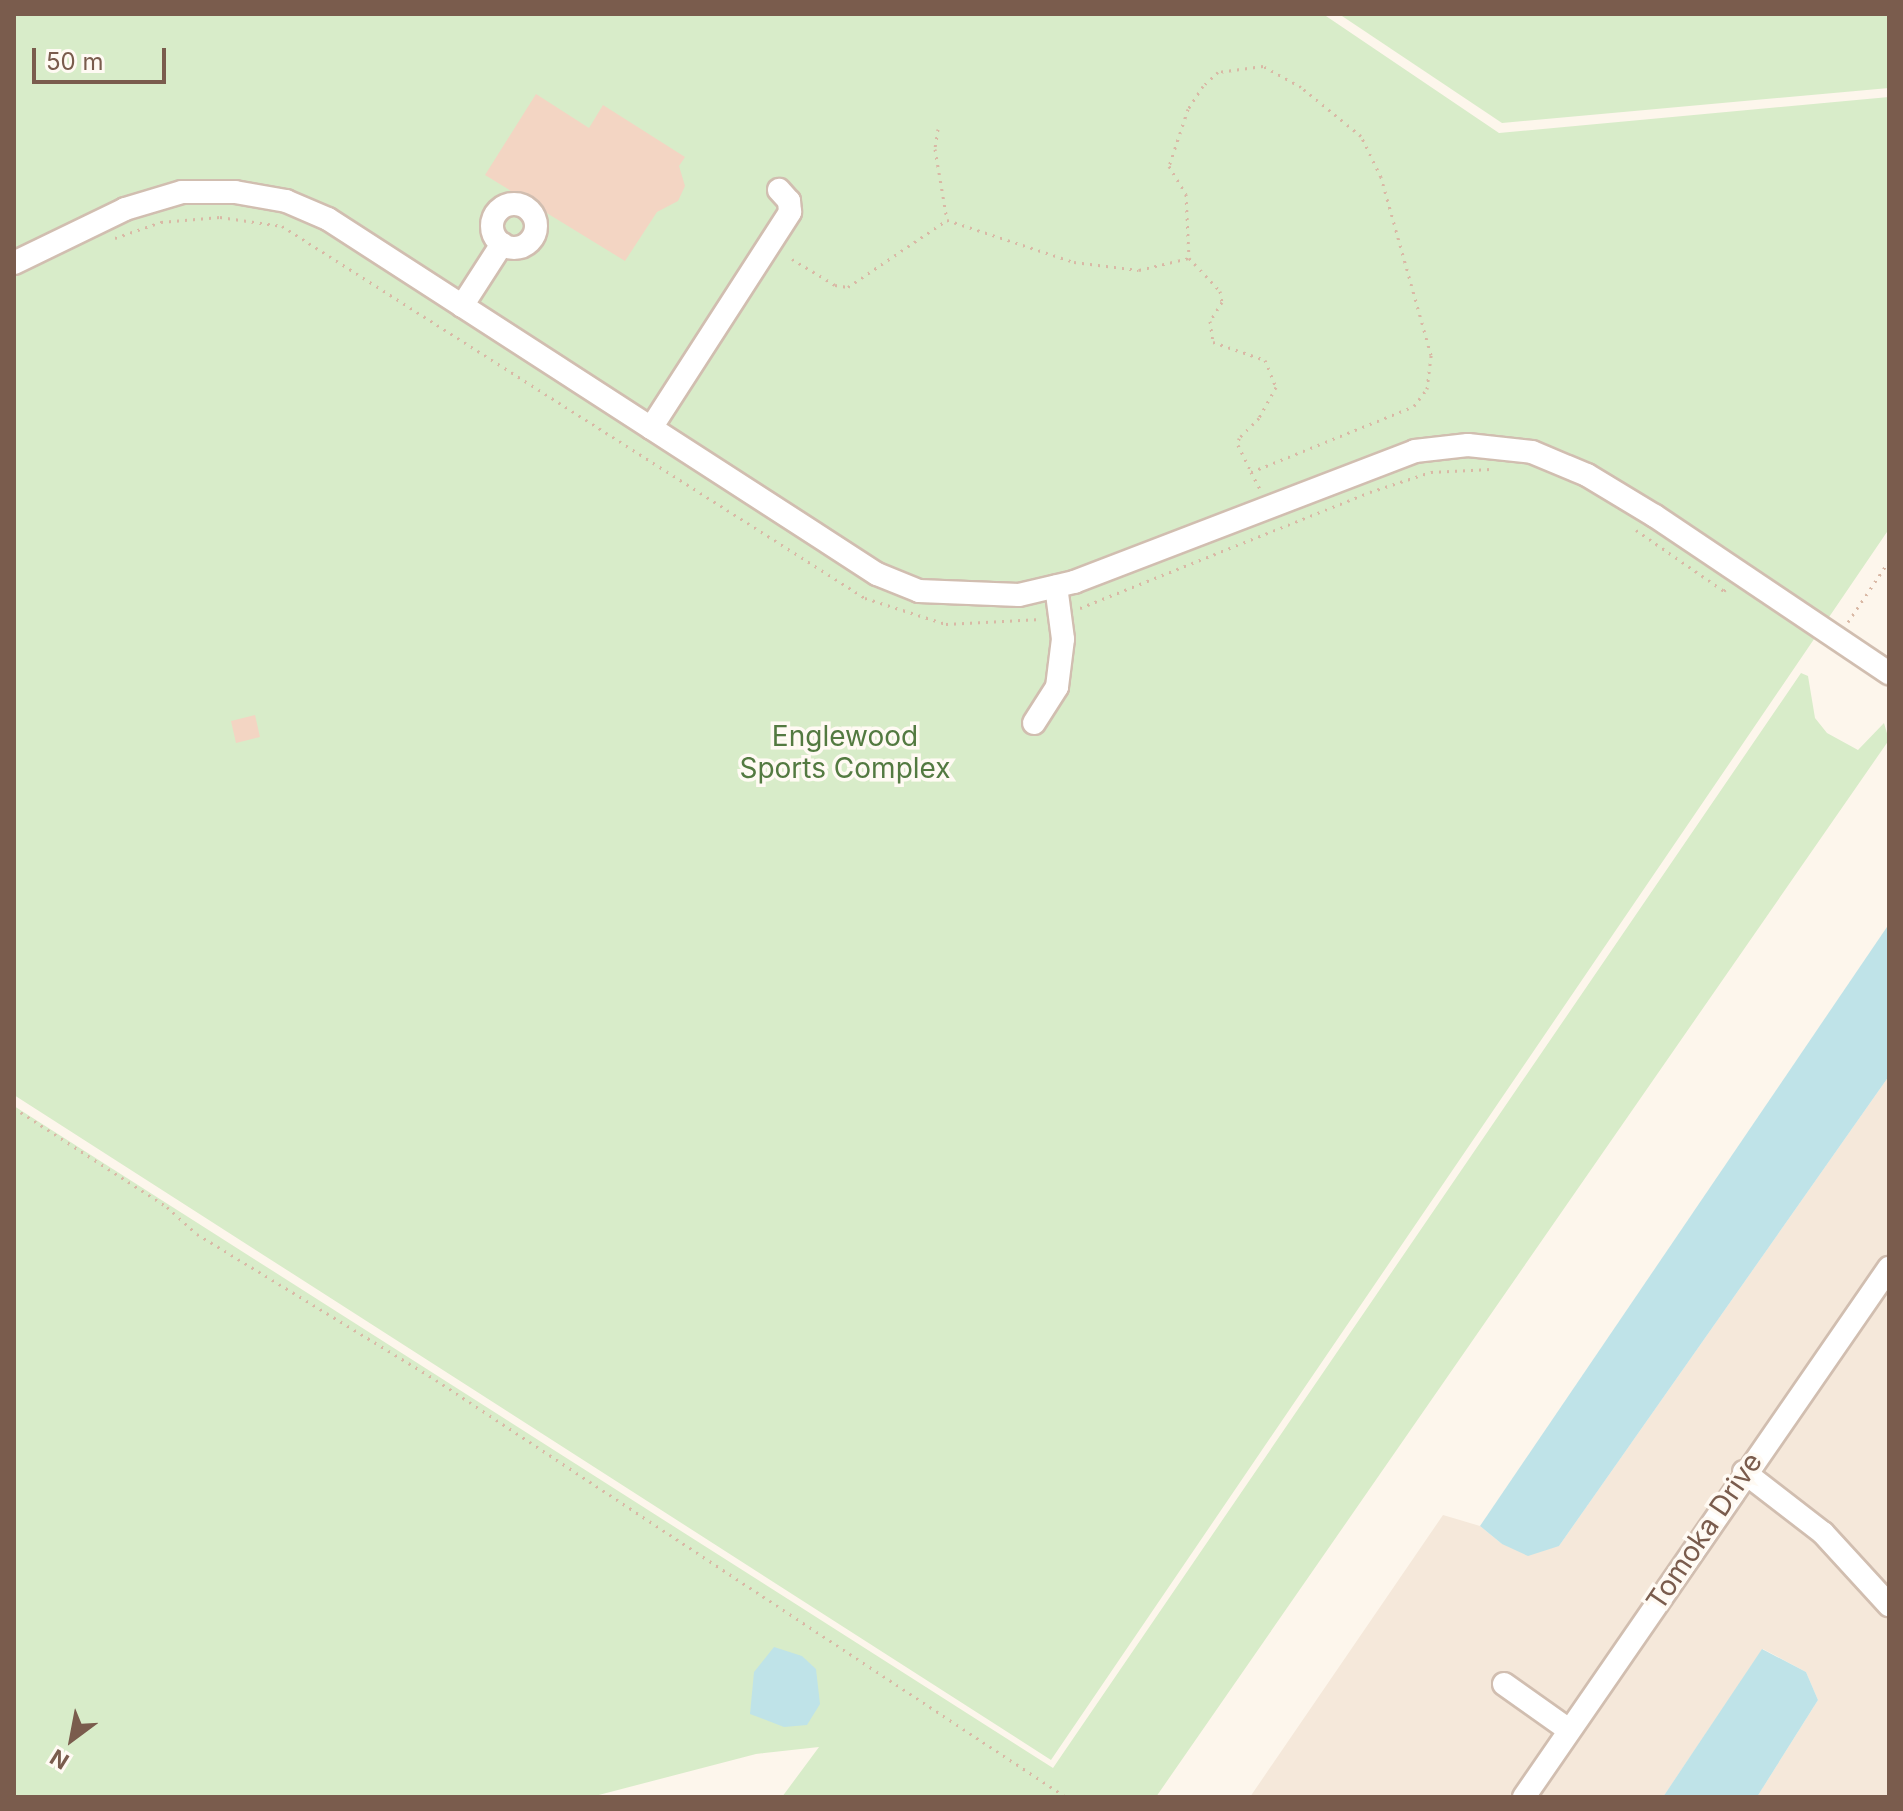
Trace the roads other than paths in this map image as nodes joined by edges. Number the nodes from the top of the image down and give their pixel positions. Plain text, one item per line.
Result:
1 (779, 190) dead end
2 (502, 244) dead end
3 (14, 263) edge
4 (462, 306) junction
5 (651, 428) junction
6 (1056, 586) junction
7 (1887, 667) edge
8 (1034, 723) dead end
9 (1889, 1268) edge
10 (1744, 1472) junction
11 (1889, 1605) edge
12 (1504, 1684) dead end
13 (1569, 1730) junction
14 (1524, 1797) edge

1 - 5 street
2 - 4 street
3 - 4 street
4 - 5 street
5 - 6 street
6 - 7 street
6 - 8 street
9 - 10 street, Tomoka Drive
10 - 11 street
10 - 13 street, Tomoka Drive
12 - 13 street
13 - 14 street, Tomoka Drive

